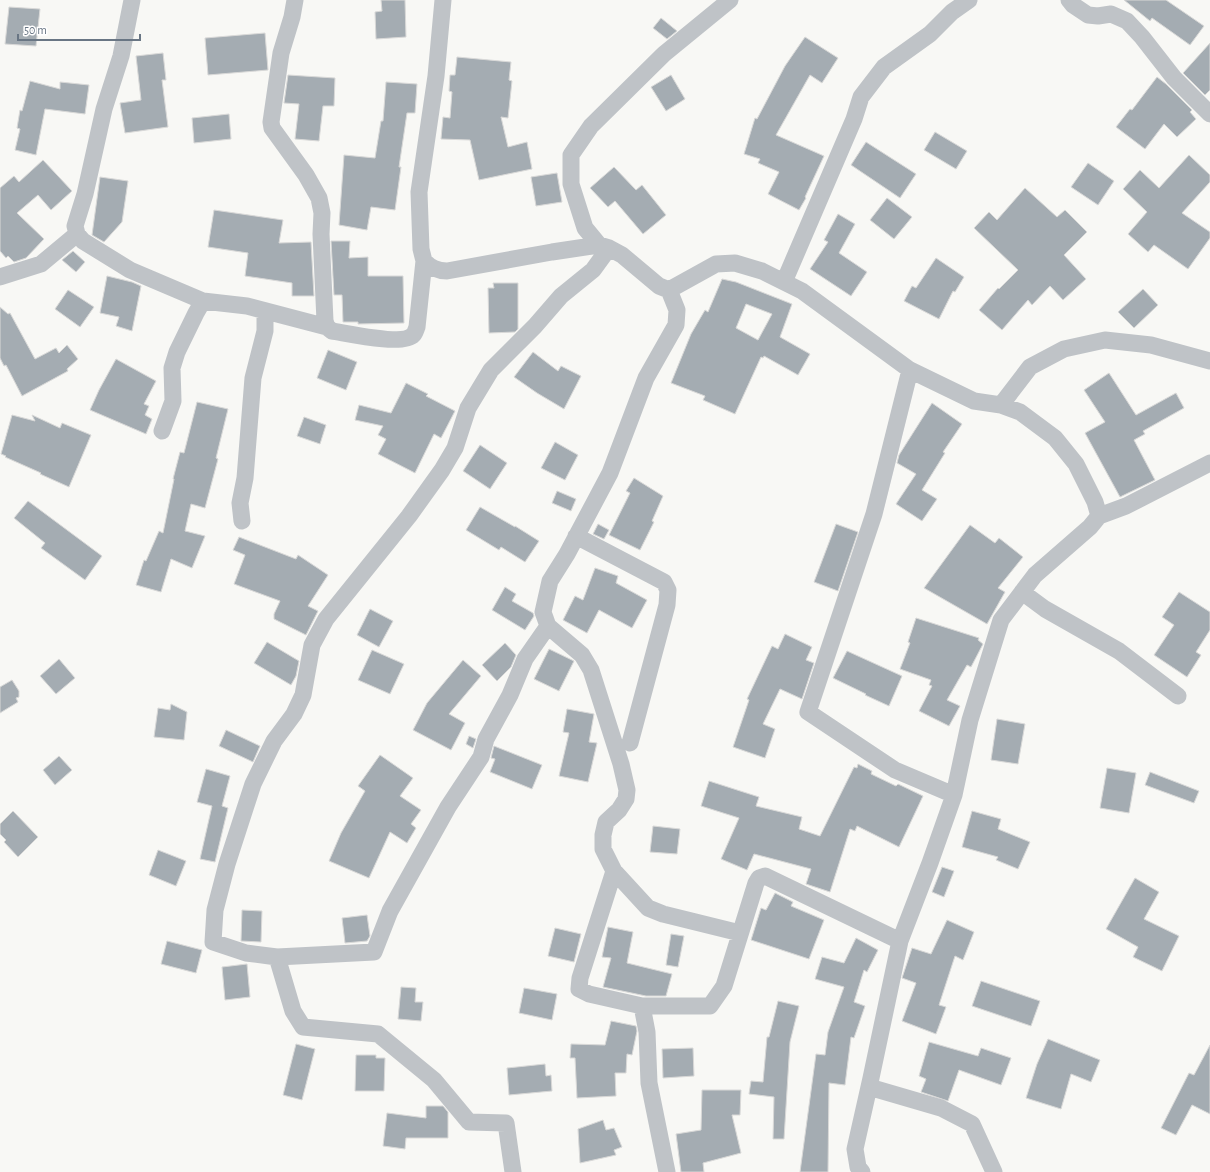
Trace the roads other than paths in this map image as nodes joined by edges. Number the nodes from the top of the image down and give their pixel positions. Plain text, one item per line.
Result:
1 (132, 0) edge
2 (295, 0) edge
3 (443, 0) edge
4 (730, 0) edge
5 (969, 0) edge
6 (1069, 0) edge
7 (1210, 114) edge
8 (77, 234) junction
9 (604, 247) junction
10 (424, 260) junction
11 (0, 277) edge
12 (784, 282) junction
13 (669, 290) junction
14 (203, 301) junction
15 (264, 311) junction
16 (327, 327) junction
17 (1210, 361) edge
18 (910, 370) junction
19 (1001, 404) junction
20 (162, 431) dead end
21 (1210, 463) edge
22 (1099, 516) junction
23 (242, 521) dead end
24 (576, 536) junction
25 (1022, 592) junction
26 (548, 626) junction
27 (1178, 696) dead end
28 (630, 743) dead end
29 (954, 795) junction
30 (614, 871) junction
31 (740, 933) junction
32 (900, 941) junction
33 (277, 957) junction
34 (642, 1006) junction
35 (869, 1087) junction
36 (855, 1170) edge
37 (513, 1172) edge
38 (667, 1172) edge
39 (994, 1172) edge

1 - 8 street
2 - 16 street
3 - 10 street
4 - 9 street
5 - 12 street
6 - 7 street
8 - 11 street
8 - 14 street
9 - 10 street
9 - 13 street
9 - 33 street
10 - 16 street
12 - 13 street
12 - 18 street
13 - 24 street
14 - 15 street
14 - 20 street
15 - 16 street
15 - 23 street
17 - 19 street
18 - 19 street
18 - 29 street
19 - 22 street
21 - 22 street
22 - 25 street
24 - 26 street
24 - 28 street
25 - 27 street
25 - 29 street
26 - 30 street
26 - 33 street
29 - 32 street
30 - 31 street
30 - 34 street
31 - 32 street
31 - 34 street
32 - 35 street
33 - 37 street
34 - 38 street
35 - 36 street
35 - 39 street

